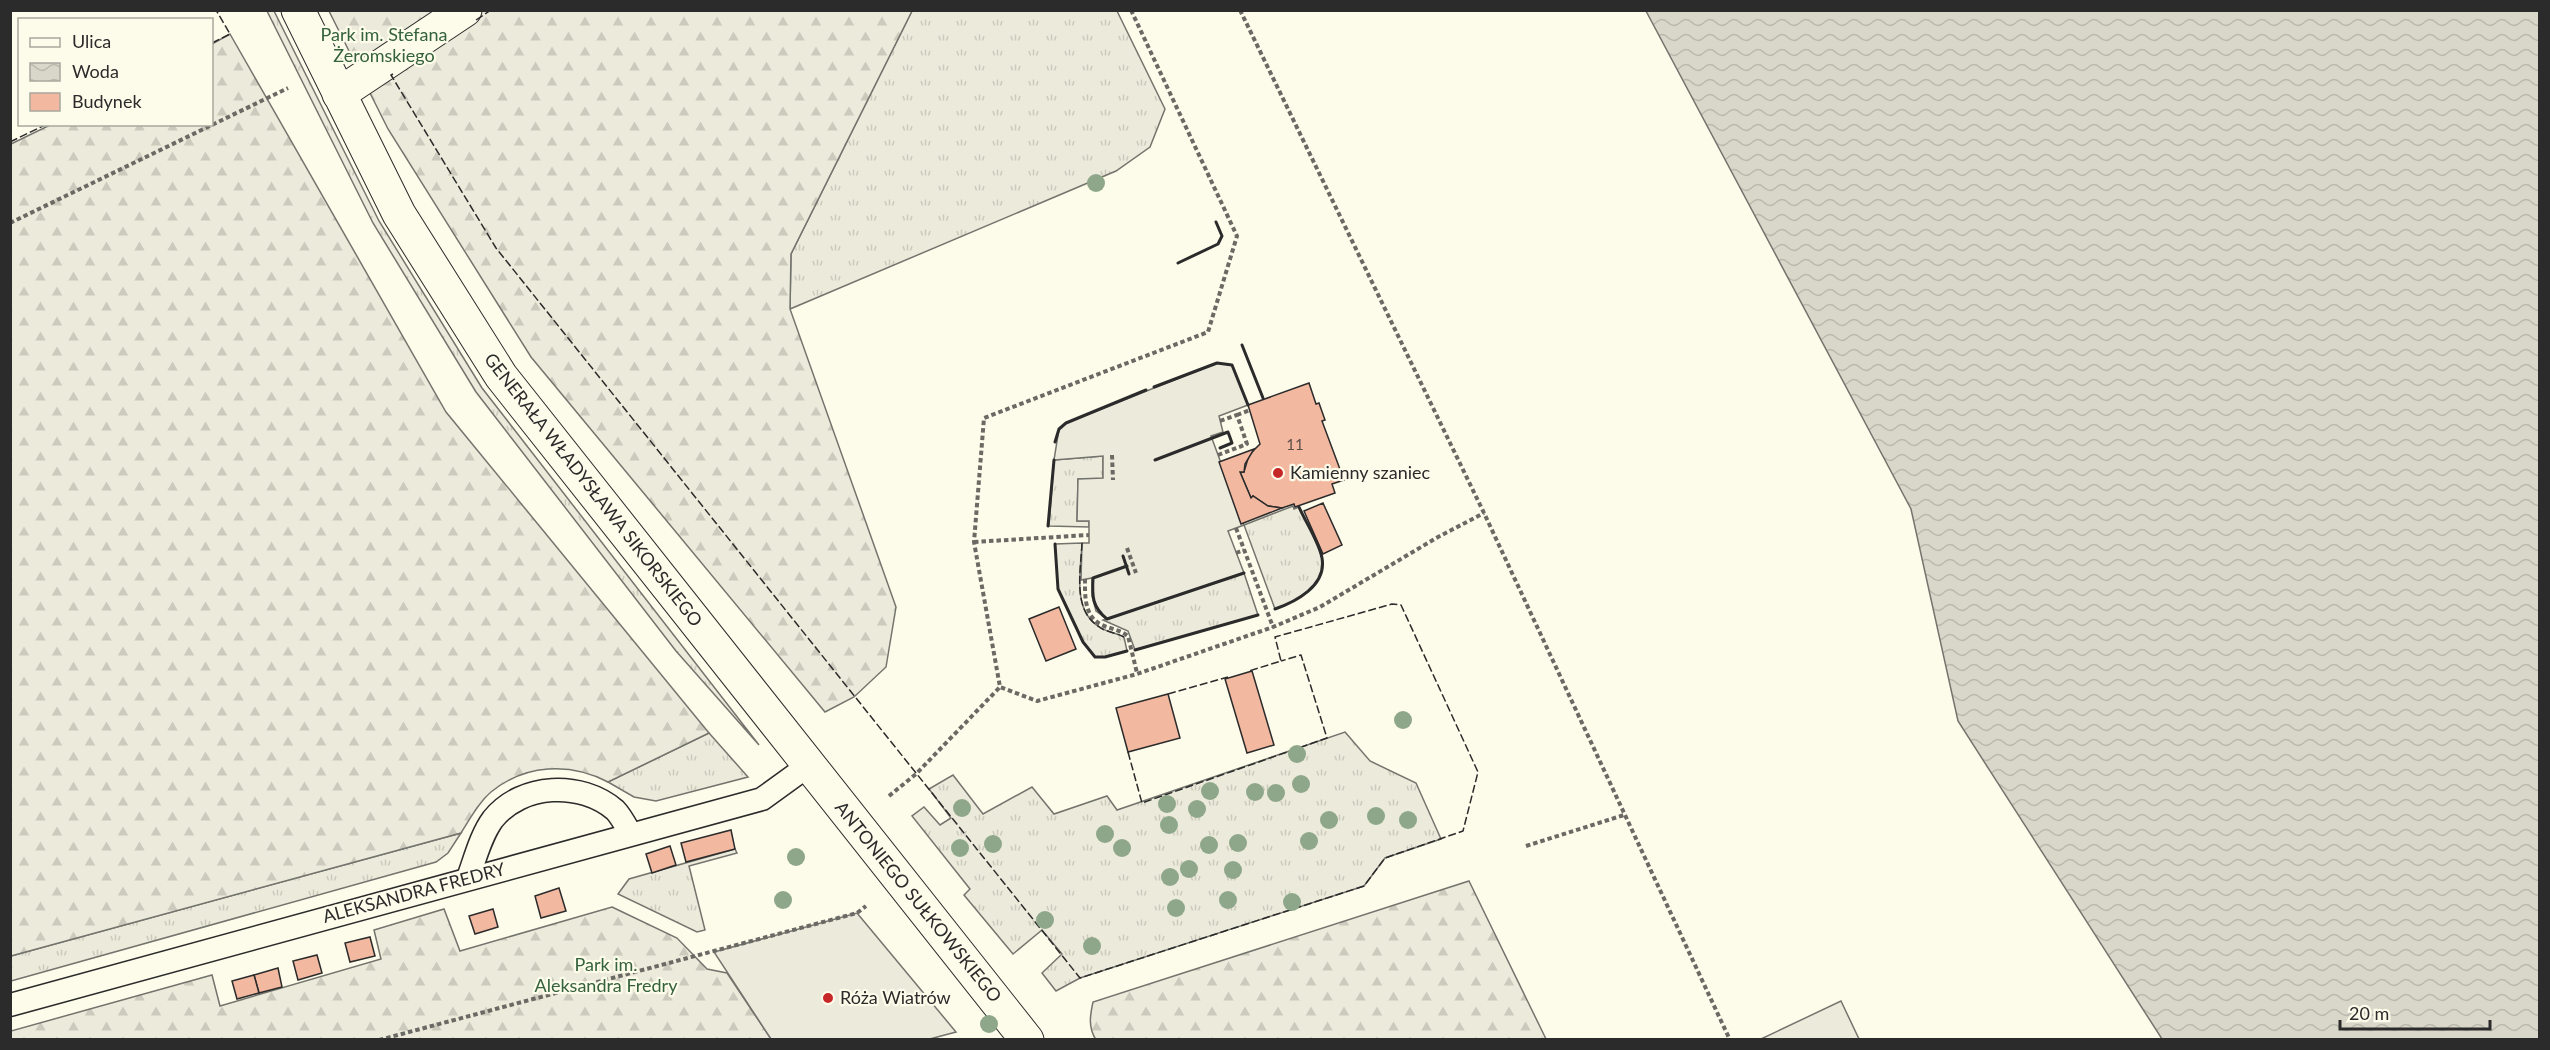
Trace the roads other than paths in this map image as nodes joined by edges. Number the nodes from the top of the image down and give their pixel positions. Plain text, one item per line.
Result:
1 (298, 10) edge
2 (465, 10) edge
3 (339, 94) junction
4 (809, 765) junction
5 (630, 833) junction
6 (468, 878) junction
7 (10, 1005) edge
8 (1027, 1040) edge

1 - 3 street, GENERAŁA WŁADYSŁAWA SIKORSKIEGO
2 - 3 street
3 - 4 street, GENERAŁA WŁADYSŁAWA SIKORSKIEGO
4 - 5 lane, ALEKSANDRA FREDRY
4 - 8 street, ANTONIEGO SUŁKOWSKIEGO
5 - 6 lane, ALEKSANDRA FREDRY
5 - 6 lane
6 - 7 lane, ALEKSANDRA FREDRY

